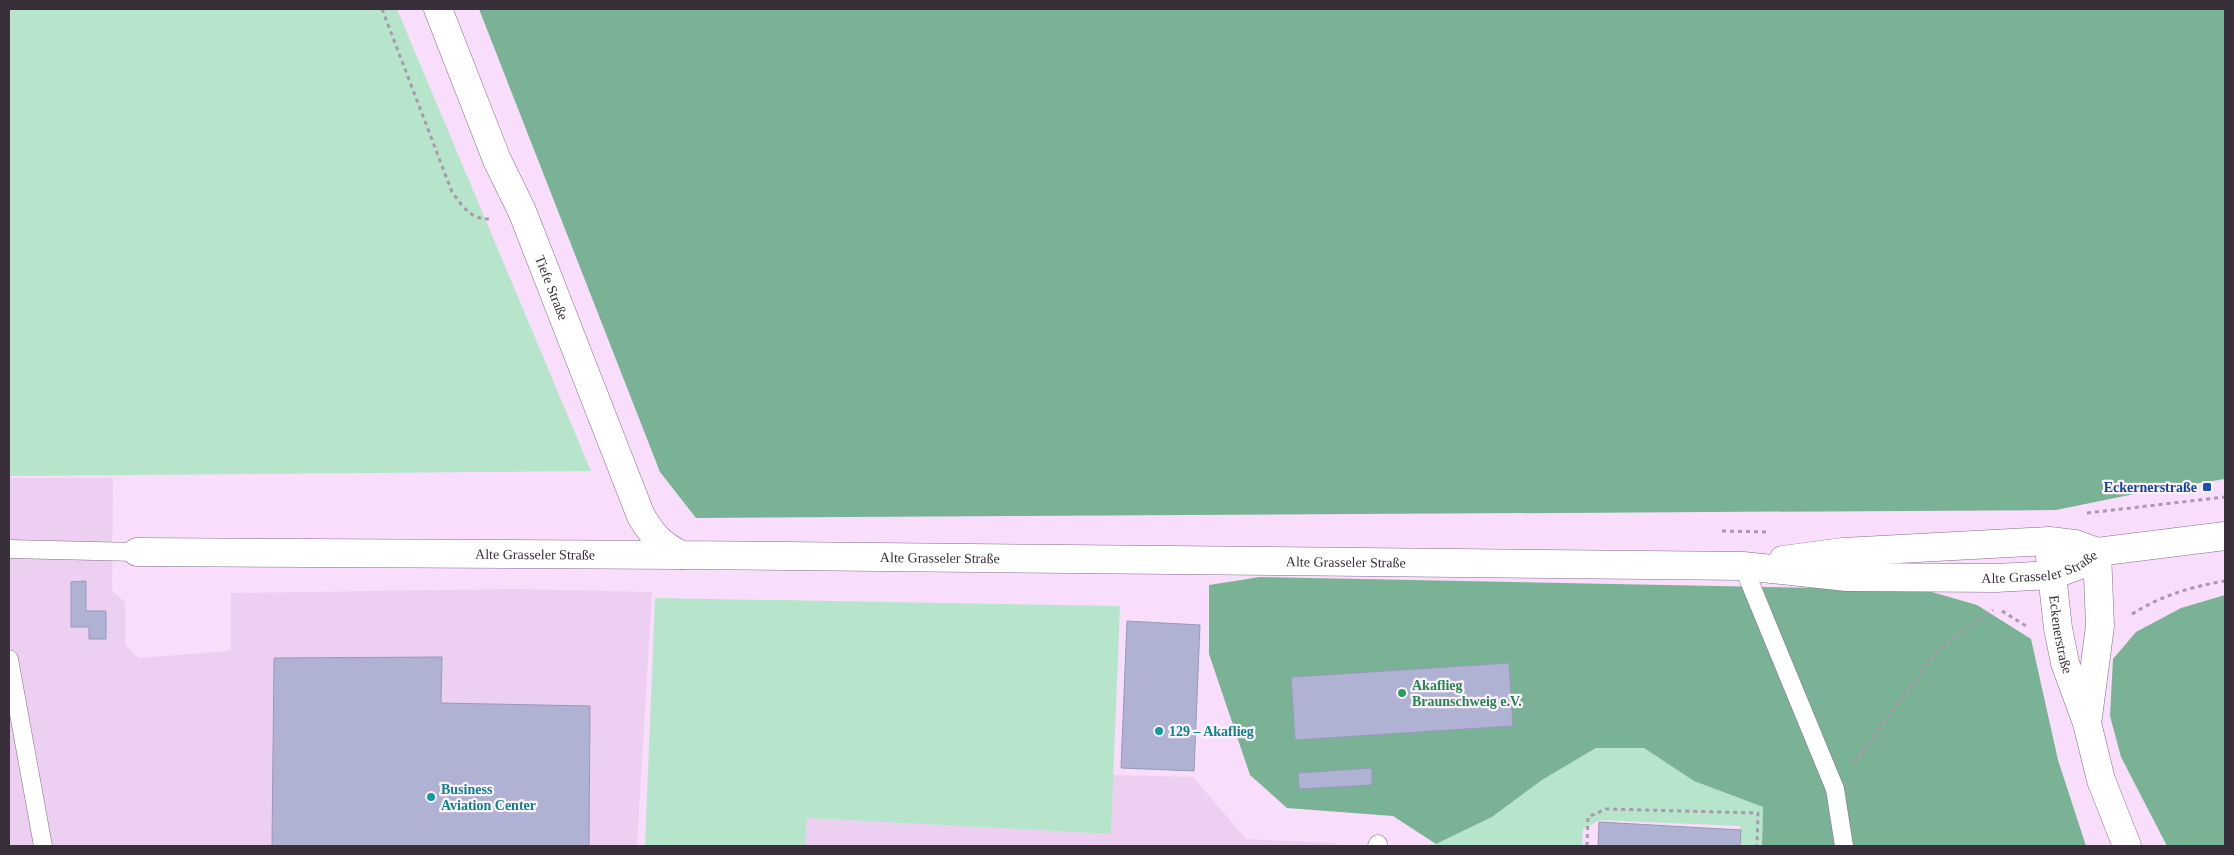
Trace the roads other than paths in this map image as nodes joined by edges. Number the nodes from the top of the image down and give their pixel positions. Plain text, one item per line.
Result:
1 (438, 9) edge
2 (2225, 536) edge
3 (2049, 541) junction
4 (9, 549) edge
5 (137, 552) joint
6 (2097, 552) junction
7 (680, 555) junction
8 (1743, 566) junction
9 (2052, 575) junction
10 (9, 659) edge
11 (2087, 723) junction
12 (43, 846) edge
13 (1844, 846) edge
14 (2127, 846) edge

1 - 7 main road, Tiefe Straße
2 - 6 main road
3 - 6 main road, Alte Grasseler Straße
3 - 8 main road, Alte Grasseler Straße
3 - 9 main road, Eckenerstraße
4 - 5 lane
5 - 7 main road, Alte Grasseler Straße
6 - 9 main road, Alte Grasseler Straße
6 - 11 main road, Eckenerstraße
7 - 8 main road, Alte Grasseler Straße
8 - 9 main road, Alte Grasseler Straße
8 - 13 lane
9 - 11 main road, Eckenerstraße
10 - 12 lane
11 - 14 main road, Eckenerstraße

